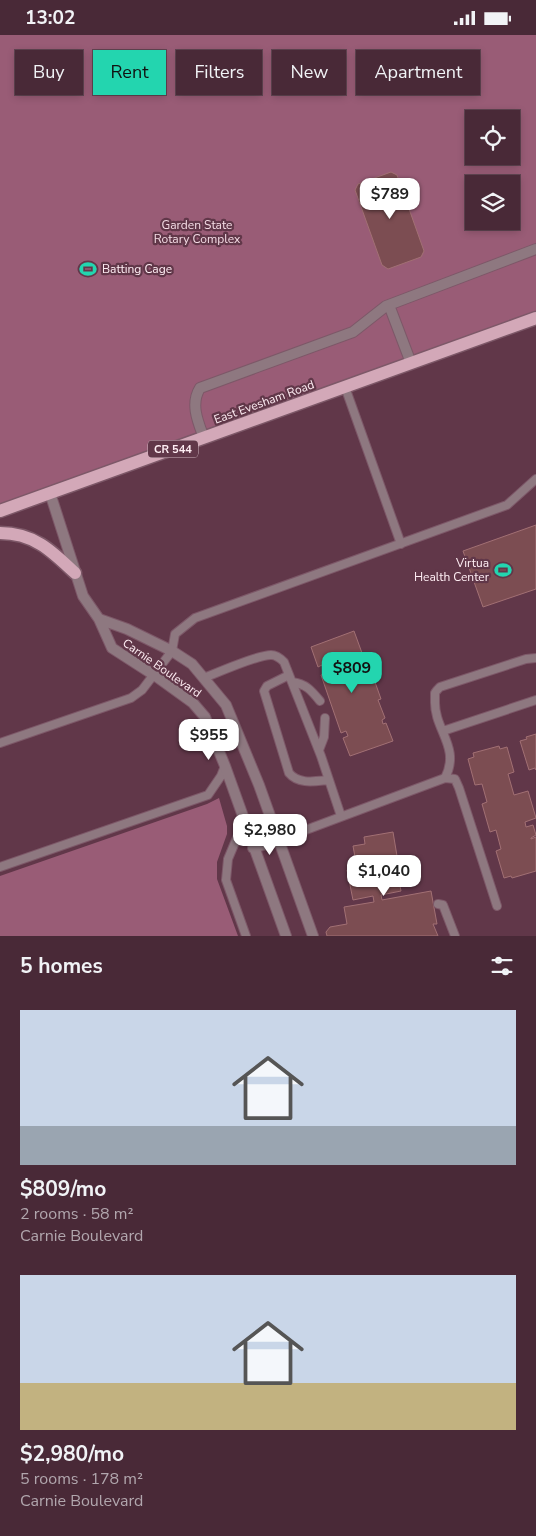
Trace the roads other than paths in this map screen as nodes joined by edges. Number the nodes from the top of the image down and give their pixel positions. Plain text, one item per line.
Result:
1 (536, 249) edge
2 (389, 305) junction
3 (536, 318) edge
4 (411, 363) junction
5 (346, 387) junction
6 (204, 438) junction
7 (536, 479) edge
8 (50, 493) junction
9 (0, 511) edge
10 (0, 533) edge
11 (401, 544) junction
12 (76, 573) junction
13 (99, 619) junction
14 (172, 651) junction
15 (536, 658) edge
16 (154, 675) junction
17 (204, 678) junction
18 (290, 678) junction
19 (536, 700) edge
20 (320, 701) dead end
21 (326, 718) dead end
22 (443, 731) junction
23 (0, 743) edge
24 (319, 750) junction
25 (225, 766) junction
26 (445, 778) junction
27 (329, 780) junction
28 (341, 816) junction
29 (244, 821) junction
30 (279, 839) junction
31 (253, 848) junction
32 (0, 867) edge
33 (438, 904) dead end
34 (497, 905) dead end
35 (246, 936) edge
36 (286, 936) edge
37 (313, 936) edge
38 (455, 936) edge

1 - 2 street
2 - 4 street
2 - 6 street
3 - 4 main road, East Evesham Road / CR 544
4 - 5 main road, East Evesham Road / CR 544
5 - 6 main road, East Evesham Road / CR 544
5 - 11 lane
6 - 8 main road, East Evesham Road / CR 544
7 - 11 lane
8 - 9 main road, East Evesham Road / CR 544
8 - 12 street, Carnie Boulevard
10 - 12 main road
11 - 14 lane
12 - 13 street, Carnie Boulevard
13 - 14 street, Carnie Boulevard
13 - 16 street, Carnie Boulevard
14 - 16 lane
14 - 17 street, Carnie Boulevard
15 - 22 lane
16 - 23 lane
16 - 25 street, Carnie Boulevard
17 - 18 lane
17 - 30 street, Carnie Boulevard
18 - 20 lane
18 - 24 lane
18 - 27 lane
19 - 22 lane
21 - 24 lane
22 - 26 lane
24 - 27 lane
25 - 29 street, Carnie Boulevard
25 - 32 lane
26 - 28 lane
26 - 34 lane
27 - 28 lane
28 - 30 lane
29 - 31 street, Carnie Boulevard
29 - 35 lane
30 - 31 street
30 - 37 street, Carnie Boulevard
31 - 36 street, Carnie Boulevard
33 - 38 lane

